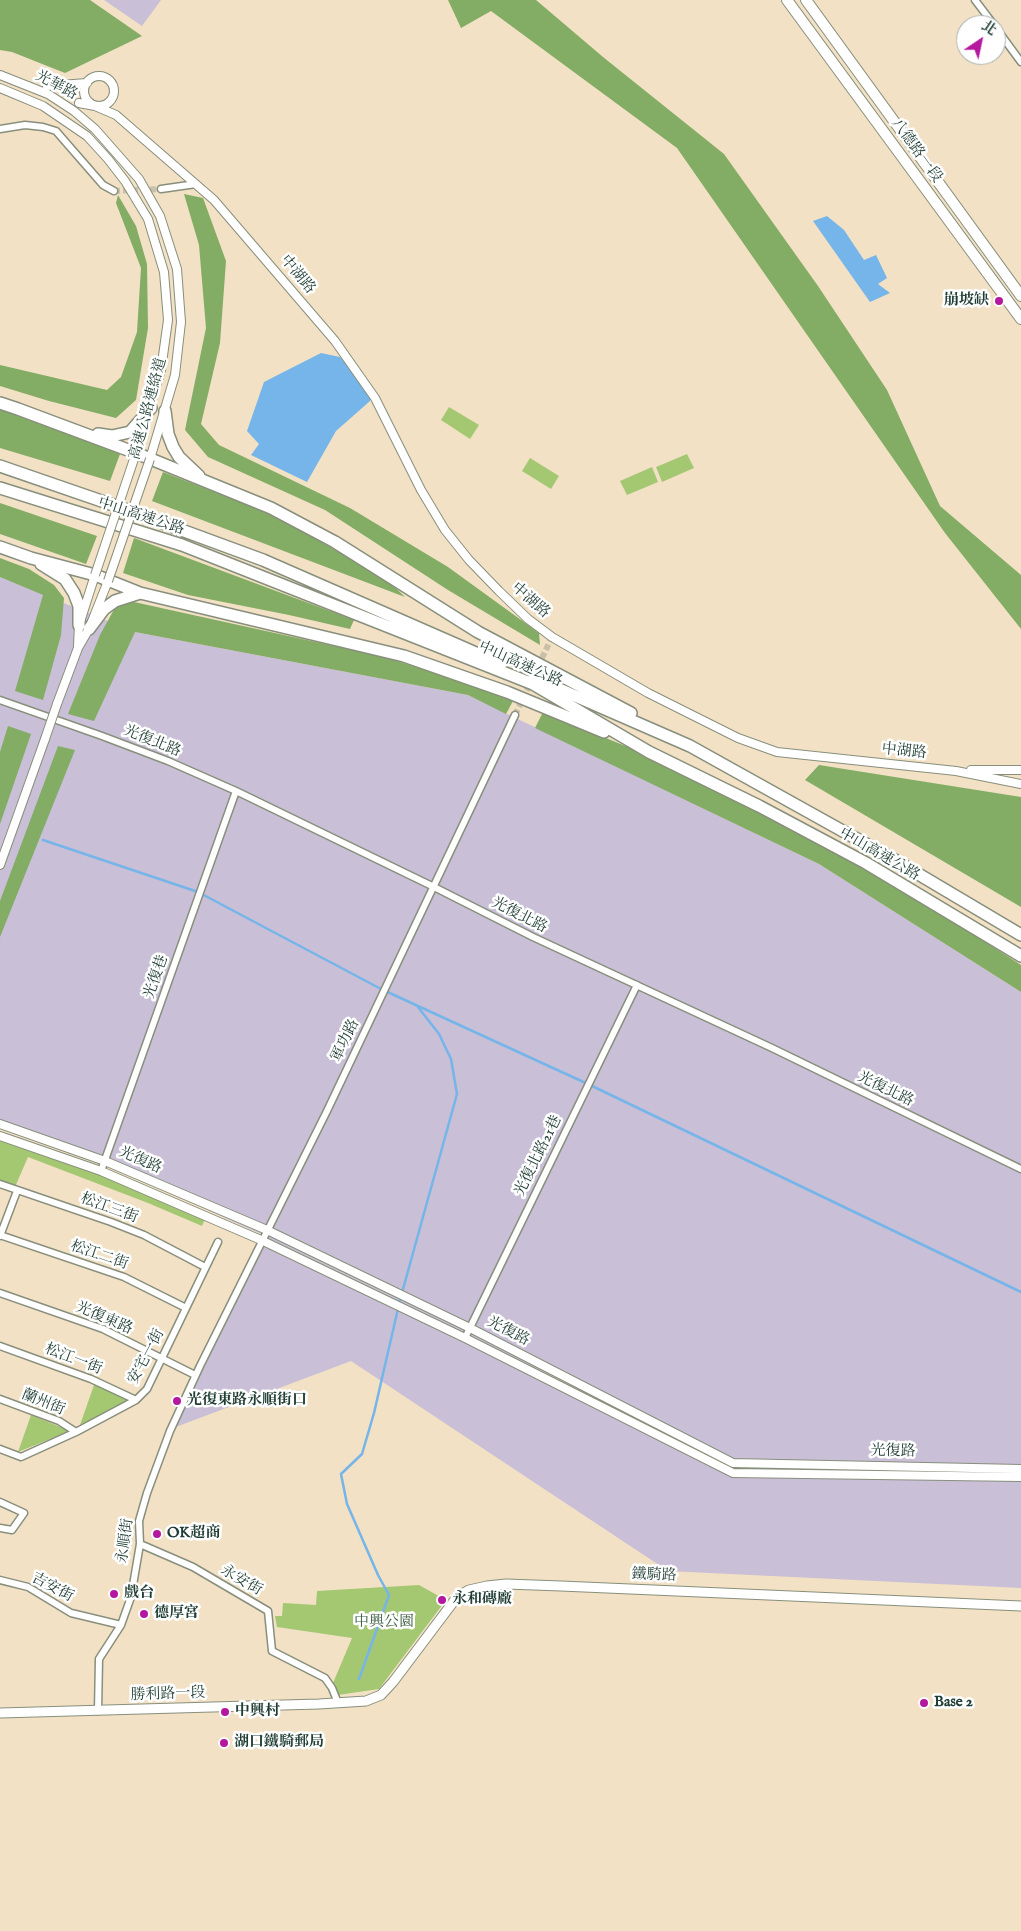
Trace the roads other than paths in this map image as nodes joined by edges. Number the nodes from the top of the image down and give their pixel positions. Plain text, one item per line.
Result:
1 (787, 0) edge
2 (806, 0) edge
3 (975, 0) edge
4 (986, 15) edge
5 (1006, 42) edge
6 (1021, 62) edge
7 (0, 75) edge
8 (87, 82) junction
9 (47, 86) dead end
10 (0, 88) edge
11 (114, 93) junction
12 (80, 103) dead end
13 (95, 106) junction
14 (116, 116) junction
15 (95, 128) joint
16 (0, 129) edge
17 (87, 136) joint
18 (196, 184) junction
19 (161, 189) tunnel mouth
20 (114, 192) tunnel mouth
21 (955, 206) junction
22 (943, 214) junction
23 (1021, 296) edge
24 (1021, 319) edge
25 (0, 403) edge
26 (151, 408) junction
27 (165, 412) junction
28 (74, 430) junction
29 (136, 453) junction
30 (150, 459) junction
31 (0, 466) edge
32 (204, 481) junction
33 (0, 488) edge
34 (0, 547) edge
35 (32, 558) junction
36 (95, 575) junction
37 (108, 581) junction
38 (140, 592) junction
39 (84, 627) junction
40 (0, 700) edge
41 (515, 715) tunnel mouth
42 (690, 746) junction
43 (649, 752) junction
44 (1021, 770) edge
45 (956, 771) junction
46 (1021, 784) edge
47 (236, 791) junction
48 (0, 865) edge
49 (432, 886) junction
50 (1021, 935) edge
51 (1021, 956) edge
52 (637, 985) junction
53 (0, 1124) edge
54 (0, 1136) edge
55 (105, 1161) junction
56 (1021, 1169) edge
57 (102, 1171) junction
58 (0, 1184) edge
59 (17, 1191) junction
60 (266, 1230) junction
61 (0, 1235) edge
62 (261, 1240) junction
63 (218, 1242) dead end
64 (205, 1267) junction
65 (0, 1293) edge
66 (186, 1308) junction
67 (470, 1328) junction
68 (465, 1338) junction
69 (0, 1346) edge
70 (162, 1358) junction
71 (195, 1375) junction
72 (0, 1399) edge
73 (136, 1400) junction
74 (76, 1432) junction
75 (0, 1449) edge
76 (1021, 1469) edge
77 (1021, 1478) edge
78 (0, 1502) edge
79 (0, 1528) edge
80 (140, 1544) junction
81 (0, 1580) edge
82 (1021, 1606) edge
83 (122, 1625) junction
84 (338, 1703) junction
85 (98, 1711) junction
86 (0, 1713) edge

1 - 22 main road, 八德路一段
2 - 21 main road, 八德路一段
3 - 4 street
5 - 6 street
7 - 15 street, 光華路
8 - 9 street
8 - 11 street
8 - 13 street
10 - 17 street, 光華路
11 - 13 street
11 - 14 street
12 - 13 street, 中湖路
13 - 14 street, 中湖路
14 - 18 street, 中湖路
15 - 27 street, 高速公路連絡道
16 - 20 street
17 - 26 street, 高速公路連絡道
18 - 19 street
18 - 45 street, 中湖路
21 - 22 street
21 - 23 main road, 八德路一段
22 - 24 main road, 八德路一段
25 - 28 highway
26 - 28 highway
26 - 29 street, 高速公路連絡道
27 - 30 street, 高速公路連絡道
27 - 32 highway
28 - 29 highway
29 - 30 highway
29 - 36 street, 高速公路連絡道, bridge
30 - 32 highway
30 - 37 street, 高速公路連絡道, bridge
31 - 42 highway, 中山高速公路
32 - 42 highway
33 - 43 highway, 中山高速公路
34 - 35 highway
35 - 36 highway
35 - 39 highway
36 - 37 highway
36 - 39 street, 高速公路連絡道
37 - 38 highway
37 - 39 street, 高速公路連絡道
38 - 39 highway
38 - 43 highway
39 - 48 street, 高速公路連絡道, bridge
40 - 47 street, 光復北路
41 - 49 street, 軍功路
42 - 50 highway, 中山高速公路
43 - 51 highway, 中山高速公路
44 - 45 street
45 - 46 street, 中湖路
47 - 49 street, 光復北路
47 - 55 street, 光復巷
49 - 52 street, 光復北路
49 - 60 street, 軍功路
52 - 56 street, 光復北路
52 - 67 street, 光復北路21巷
53 - 55 street, 光復路
54 - 57 street, 光復路
55 - 57 street, 光復巷
55 - 60 street, 光復路
57 - 62 street, 光復路
58 - 59 street, 松江三街
59 - 61 street
59 - 64 street, 松江三街
60 - 62 street, 軍功路
60 - 67 street, 光復路
61 - 66 street, 松江二街
62 - 68 street, 光復路
62 - 71 street, 軍功路
63 - 64 street, 安宅一街
64 - 66 street, 安宅一街
65 - 70 street, 光復東路
66 - 70 street, 安宅一街
67 - 68 street, 光復北路21巷
67 - 76 street, 光復路
68 - 77 street, 光復路
69 - 73 street, 松江一街
70 - 71 street, 光復東路
70 - 73 street, 安宅一街
71 - 80 street, 永順街
72 - 74 street, 蘭州街
73 - 74 street, 安宅一街
74 - 75 street, 安宅一街
78 - 79 street
80 - 83 street, 永順街
80 - 84 street, 永安街
81 - 83 street, 吉安街
82 - 84 main road, 鐵騎路
83 - 85 street, 永順街
84 - 85 main road, 勝利路一段
85 - 86 main road, 勝利路一段

